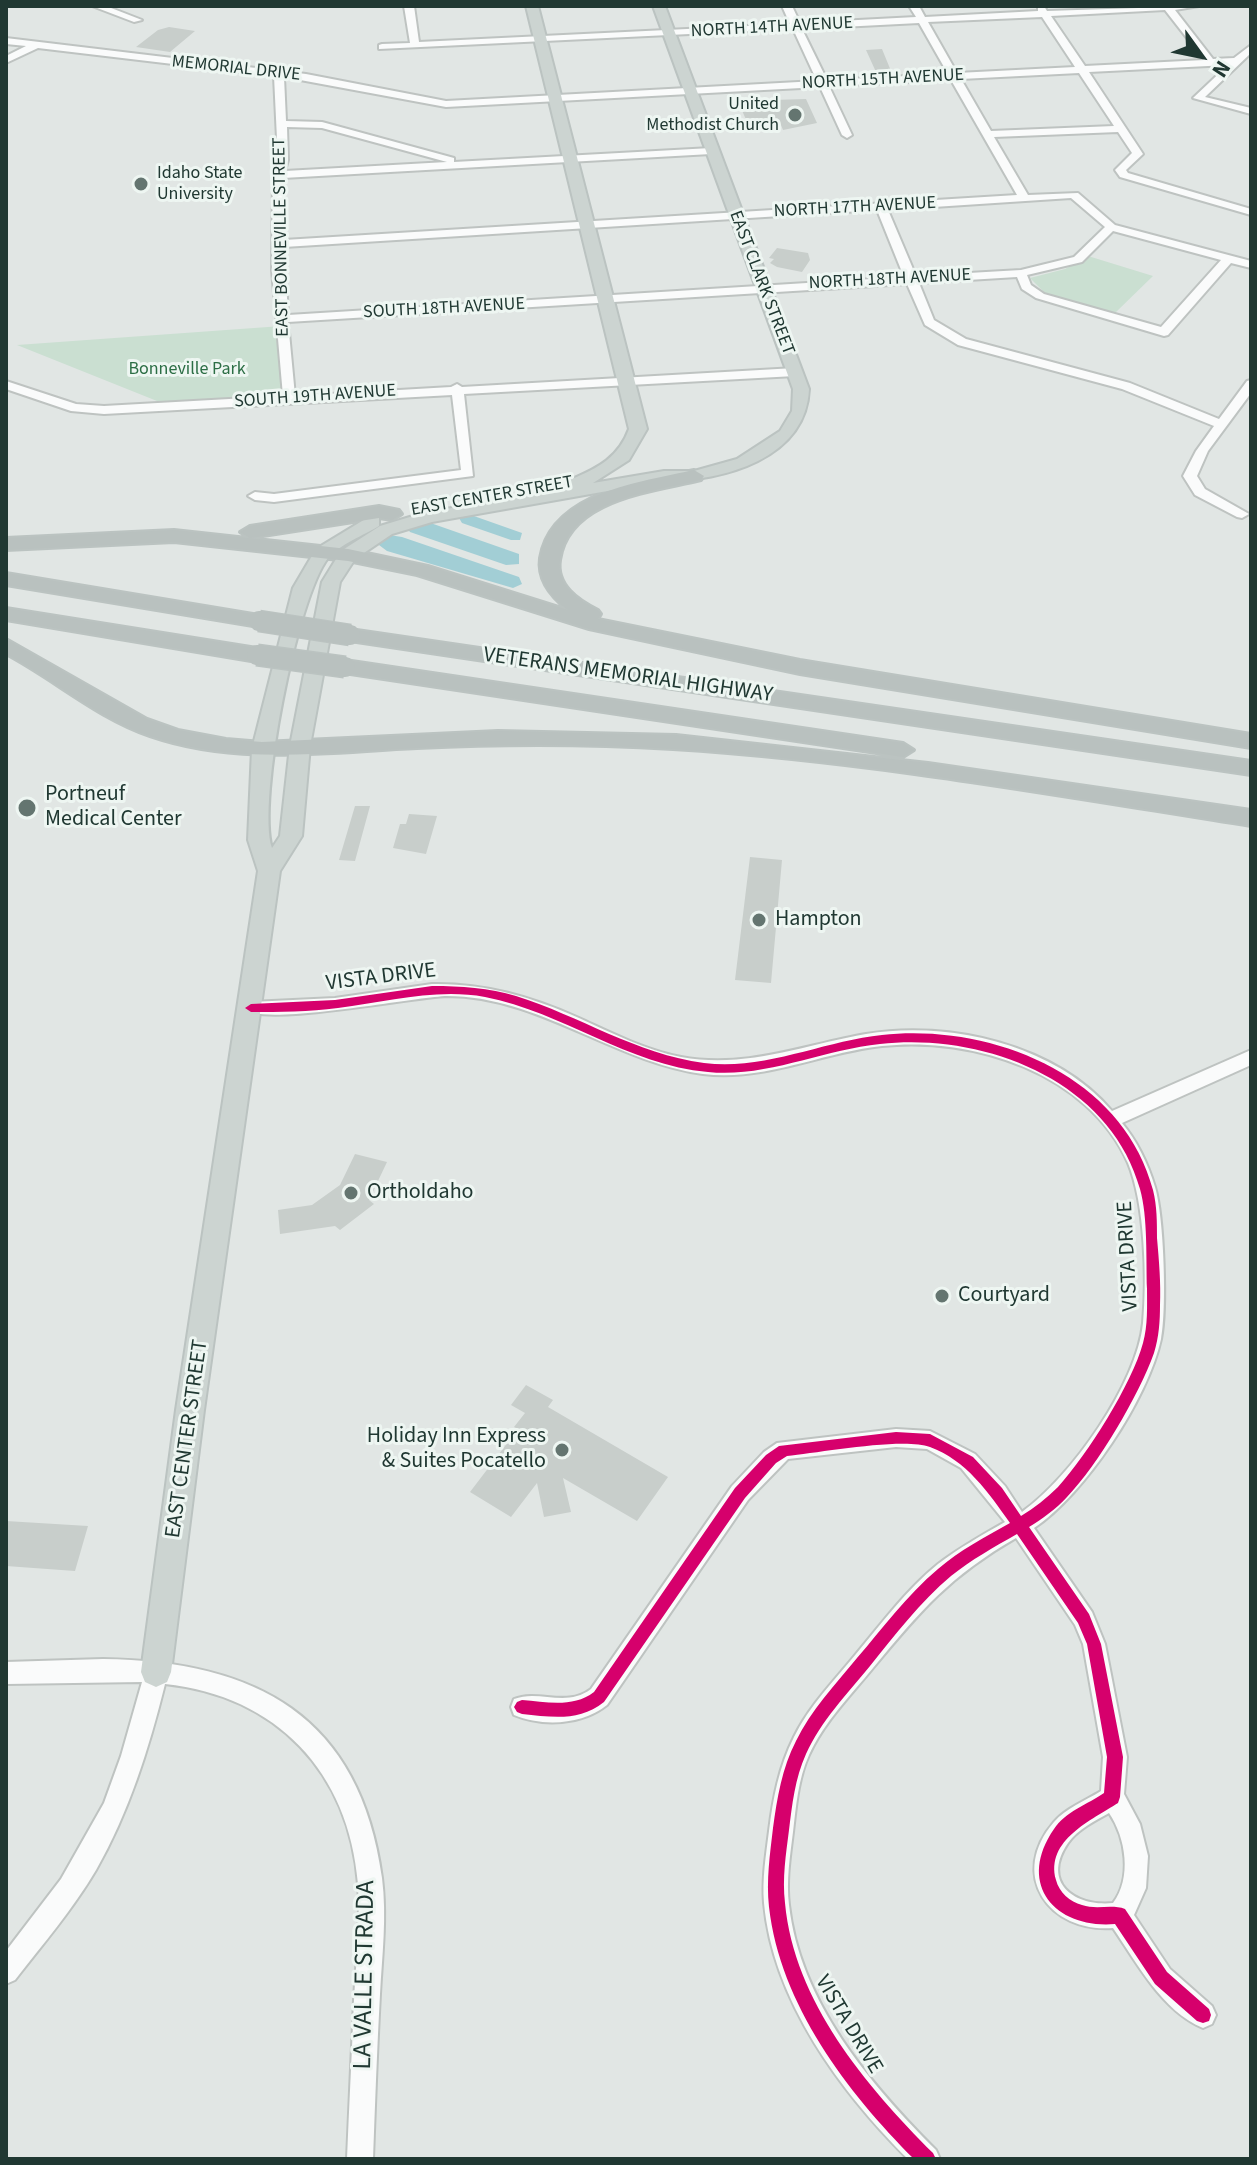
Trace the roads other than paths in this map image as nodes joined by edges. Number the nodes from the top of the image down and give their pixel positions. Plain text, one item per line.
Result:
1 (97, 6) edge
2 (409, 6) edge
3 (532, 6) edge
4 (659, 6) edge
5 (787, 6) edge
6 (914, 6) edge
7 (1194, 6) edge
8 (1168, 7) edge
9 (1042, 10) edge
10 (137, 20) dead end
11 (923, 21) junction
12 (796, 26) junction
13 (669, 33) junction
14 (542, 40) junction
15 (6, 41) edge
16 (38, 44) junction
17 (415, 46) junction
18 (382, 47) dead end
19 (1251, 48) edge
20 (6, 60) edge
21 (1209, 60) junction
22 (1238, 61) junction
23 (1081, 68) junction
24 (954, 75) junction
25 (279, 76) junction
26 (823, 83) junction
27 (694, 91) junction
28 (556, 98) junction
29 (1251, 111) edge
30 (280, 124) junction
31 (1122, 129) junction
32 (988, 134) junction
33 (847, 135) dead end
34 (711, 151) junction
35 (572, 158) junction
36 (468, 164) junction
37 (278, 175) junction
38 (1024, 198) junction
39 (881, 206) junction
40 (1251, 212) edge
41 (734, 215) junction
42 (588, 223) junction
43 (1111, 227) junction
44 (278, 244) junction
45 (1229, 259) junction
46 (1251, 265) edge
47 (1021, 273) junction
48 (914, 278) junction
49 (762, 288) junction
50 (606, 300) junction
51 (282, 319) junction
52 (795, 372) junction
53 (628, 383) junction
54 (1251, 384) edge
55 (6, 385) edge
56 (457, 388) junction
57 (289, 398) junction
58 (1222, 425) junction
59 (633, 445) junction
60 (664, 476) junction
61 (694, 476) junction
62 (255, 496) dead end
63 (392, 514) junction
64 (1242, 514) dead end
65 (174, 536) junction
66 (6, 544) edge
67 (322, 553) junction
68 (348, 555) junction
69 (6, 579) edge
70 (6, 614) edge
71 (631, 631) junction
72 (6, 645) edge
73 (1251, 741) edge
74 (300, 746) junction
75 (262, 749) junction
76 (1251, 768) edge
77 (1251, 804) edge
78 (1251, 818) edge
79 (269, 871) junction
80 (251, 1008) junction
81 (1251, 1057) edge
82 (1110, 1120) junction
83 (1019, 1527) junction
84 (156, 1672) junction
85 (6, 1673) edge
86 (522, 1707) dead end
87 (1112, 1797) junction
88 (1119, 1915) junction
89 (6, 1971) edge
90 (1203, 2015) dead end
91 (360, 2159) edge
92 (927, 2159) edge

1 - 10 street
2 - 17 street
3 - 14 main road
4 - 13 main road, EAST CLARK STREET
5 - 12 street
6 - 11 street
7 - 8 street, NORTH 14TH AVENUE
8 - 9 street, NORTH 14TH AVENUE
8 - 21 street
9 - 11 street, NORTH 14TH AVENUE
9 - 23 street
11 - 12 street, NORTH 14TH AVENUE
11 - 24 street
12 - 13 street, NORTH 14TH AVENUE
12 - 26 street
13 - 14 street, NORTH 14TH AVENUE
13 - 27 main road, EAST CLARK STREET
14 - 17 street, NORTH 14TH AVENUE
14 - 28 main road
15 - 16 street, MEMORIAL DRIVE
16 - 20 street
16 - 25 street, MEMORIAL DRIVE
17 - 18 street, NORTH 14TH AVENUE
19 - 22 street
21 - 22 street, NORTH 15TH AVENUE
21 - 23 street, NORTH 15TH AVENUE
22 - 29 street
23 - 24 street, NORTH 15TH AVENUE
23 - 31 street
24 - 26 street, NORTH 15TH AVENUE
24 - 32 street
25 - 28 street, MEMORIAL DRIVE
25 - 30 street, EAST BONNEVILLE STREET
26 - 27 street, NORTH 15TH AVENUE
26 - 33 street
27 - 28 street, NORTH 15TH AVENUE
27 - 34 main road, EAST CLARK STREET
28 - 35 main road
30 - 36 street
30 - 37 street, EAST BONNEVILLE STREET
31 - 32 street
31 - 40 street
32 - 38 street
34 - 35 street
34 - 41 main road, EAST CLARK STREET
35 - 36 street
35 - 42 main road
36 - 37 street
37 - 44 street, EAST BONNEVILLE STREET
38 - 39 street, NORTH 17TH AVENUE
38 - 43 street, NORTH 17TH AVENUE
39 - 41 street, NORTH 17TH AVENUE
39 - 48 street
41 - 42 street, NORTH 17TH AVENUE
41 - 49 main road, EAST CLARK STREET
42 - 44 street, NORTH 17TH AVENUE
42 - 50 main road
43 - 45 street
43 - 47 street, NORTH 18TH AVENUE
44 - 51 street, EAST BONNEVILLE STREET
45 - 46 street
45 - 47 street
47 - 48 street, NORTH 18TH AVENUE
48 - 49 street, NORTH 18TH AVENUE
48 - 58 street
49 - 50 street, NORTH 18TH AVENUE
49 - 52 main road, EAST CLARK STREET
50 - 51 street, SOUTH 18TH AVENUE
50 - 53 main road
51 - 57 street, EAST BONNEVILLE STREET
52 - 53 street, SOUTH 19TH AVENUE
52 - 61 main road, EAST CLARK STREET
53 - 56 street, SOUTH 19TH AVENUE
53 - 59 main road
54 - 58 street
55 - 57 street, SOUTH 19TH AVENUE
56 - 57 street, SOUTH 19TH AVENUE
56 - 62 street
58 - 64 street
59 - 60 main road
59 - 63 main road, EAST CENTER STREET
60 - 61 main road, EAST CLARK STREET
60 - 68 main road, EAST CENTER STREET
61 - 71 highway
63 - 65 highway
63 - 67 main road, EAST CENTER STREET
65 - 66 highway
65 - 67 highway
67 - 68 highway
67 - 75 main road, EAST CENTER STREET
68 - 71 highway
68 - 74 main road, EAST CENTER STREET
69 - 76 highway, VETERANS MEMORIAL HIGHWAY, bridge
70 - 77 highway, VETERANS MEMORIAL HIGHWAY, bridge
71 - 73 highway
72 - 75 highway
74 - 75 highway
74 - 78 highway
74 - 79 main road, EAST CENTER STREET
75 - 79 main road, EAST CENTER STREET
79 - 80 main road, EAST CENTER STREET
80 - 82 street, VISTA DRIVE
80 - 84 main road, EAST CENTER STREET
81 - 82 street
82 - 83 street, VISTA DRIVE
83 - 86 street
83 - 87 street
83 - 92 street, VISTA DRIVE
84 - 85 street, LA VALLE STRADA
84 - 89 street, EAST CENTER STREET
84 - 91 street, LA VALLE STRADA
87 - 88 street
87 - 88 street
88 - 90 street

